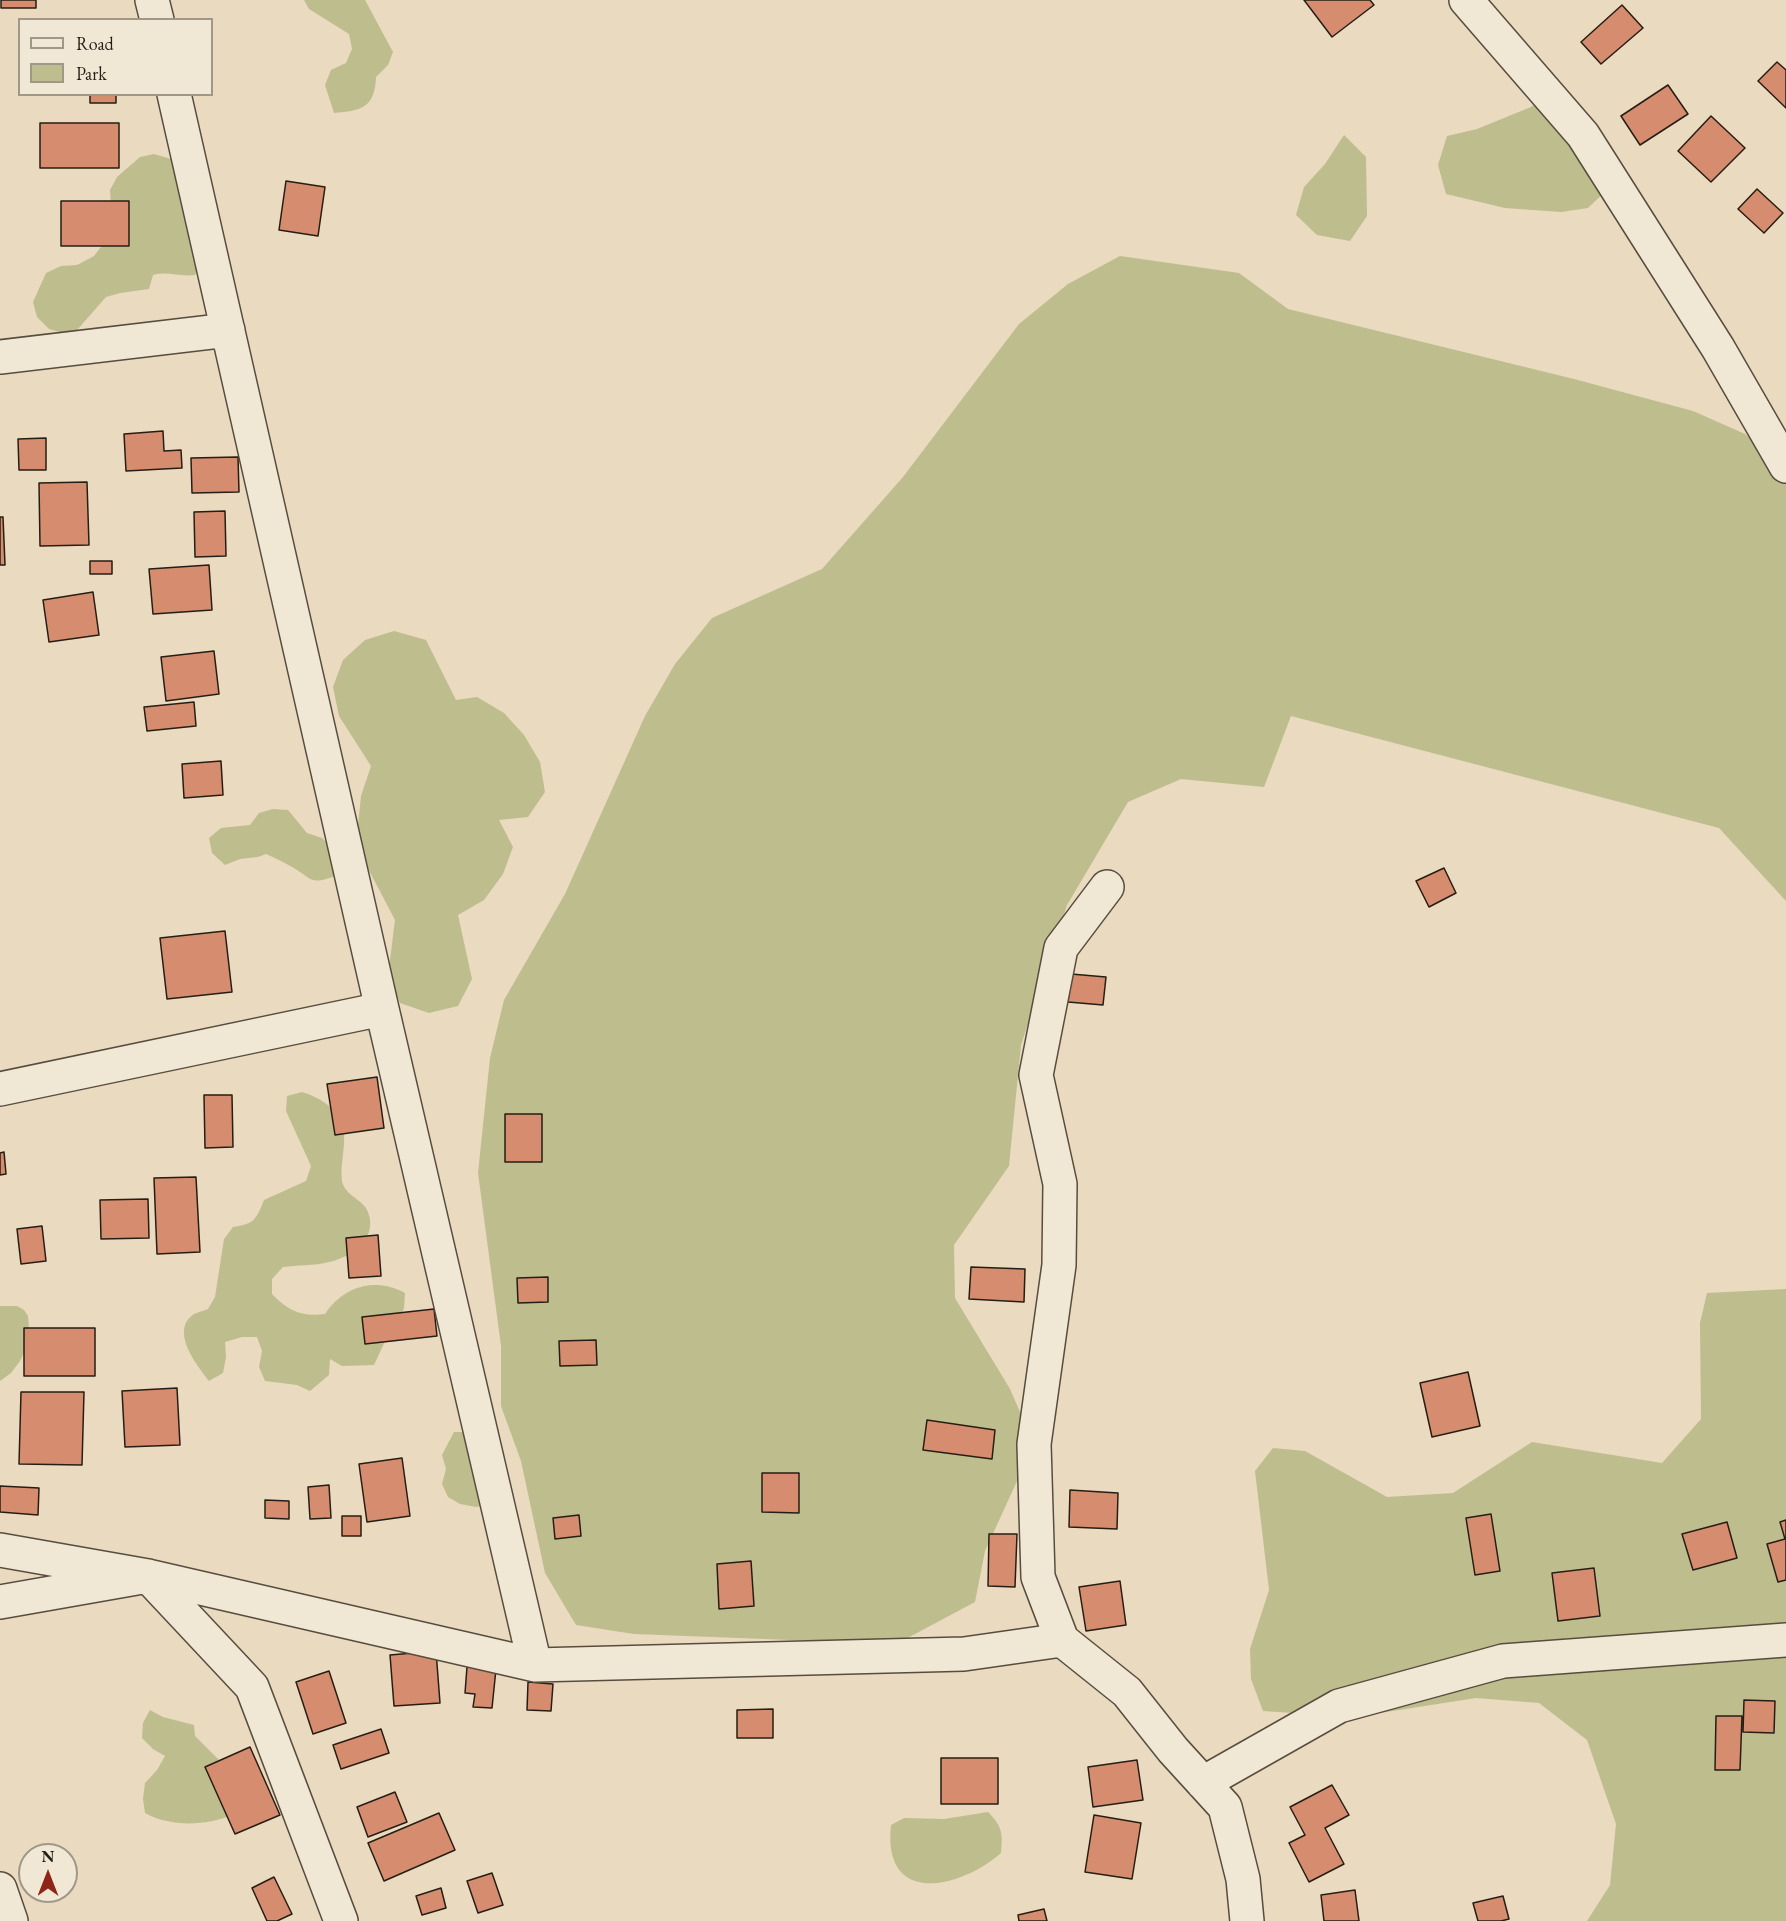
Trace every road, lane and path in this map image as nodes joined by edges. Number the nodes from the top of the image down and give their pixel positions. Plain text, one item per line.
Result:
1 (152, 0) edge
2 (1466, 0) edge
3 (156, 18) edge
4 (174, 96) edge
5 (228, 330) junction
6 (0, 357) edge
7 (1786, 466) edge
8 (1107, 886) dead end
9 (382, 1009) junction
10 (0, 1089) edge
11 (0, 1550) edge
12 (148, 1576) junction
13 (0, 1602) edge
14 (1062, 1640) junction
15 (1786, 1640) edge
16 (535, 1665) junction
17 (1203, 1783) junction
18 (0, 1889) edge
19 (11, 1921) edge
20 (341, 1921) edge
21 (1247, 1921) edge

1 - 3 street
2 - 7 street
4 - 5 street
5 - 6 street
5 - 9 street
8 - 14 street
9 - 10 street
9 - 16 street
11 - 12 street
12 - 13 street
12 - 16 street
12 - 20 street
14 - 16 street
14 - 17 street
15 - 17 street
17 - 21 street
18 - 19 street

